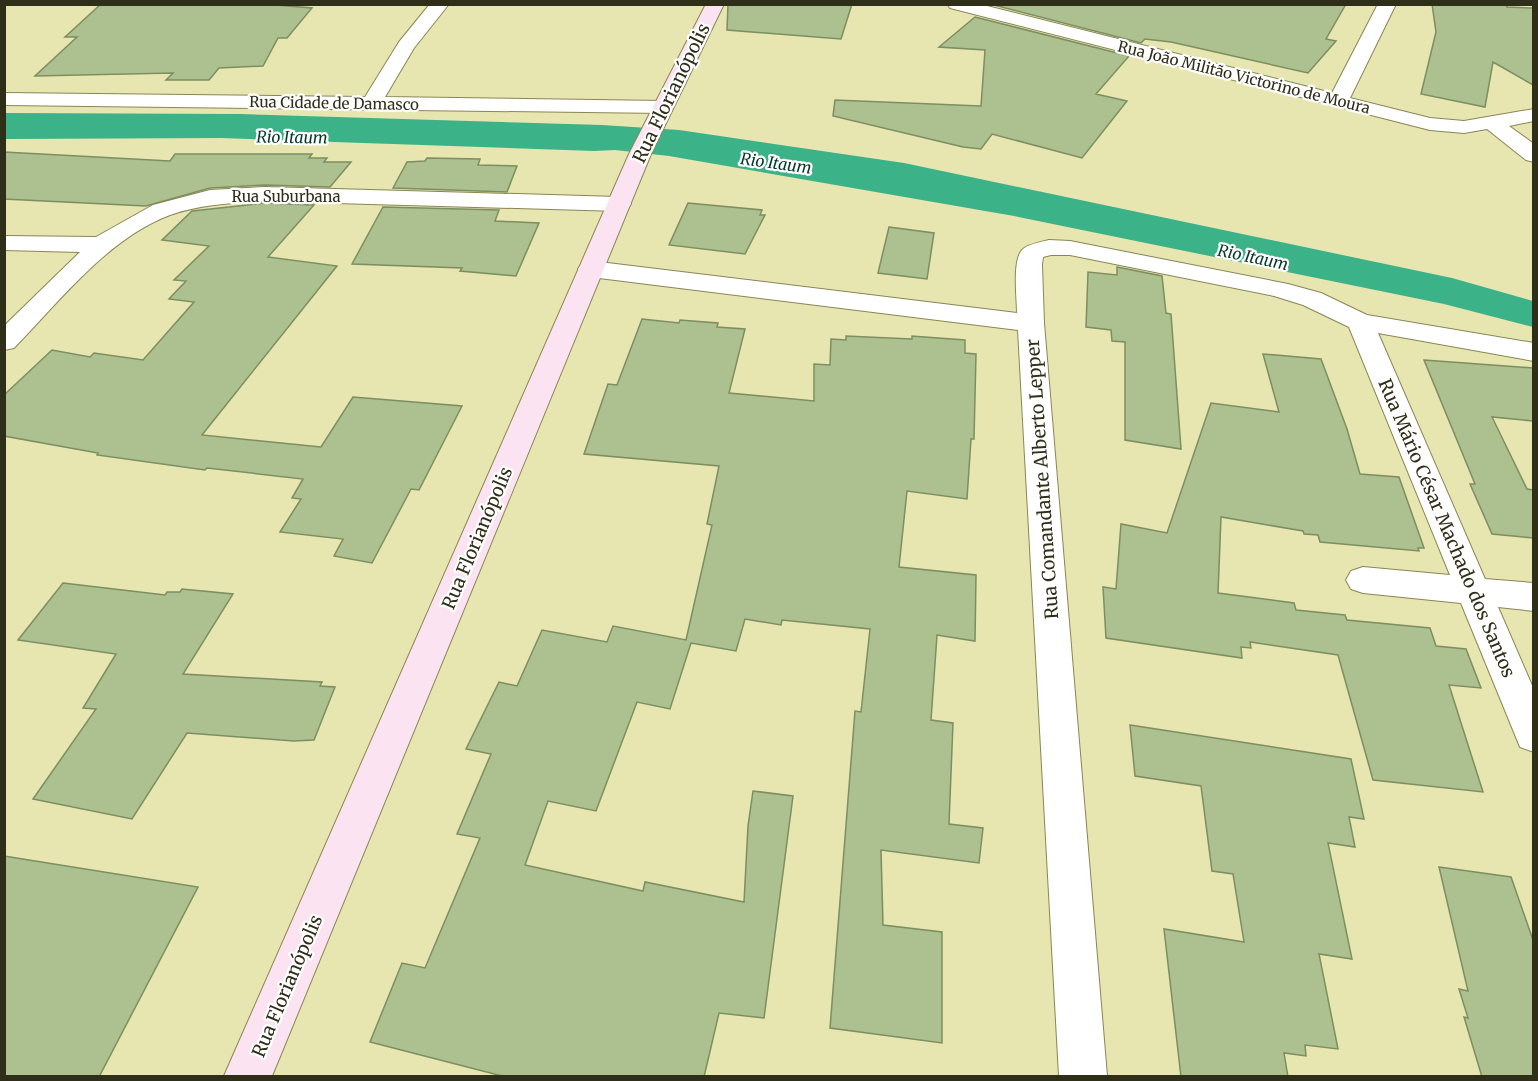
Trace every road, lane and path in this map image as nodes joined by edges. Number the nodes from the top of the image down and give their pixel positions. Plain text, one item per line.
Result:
1 (440, 4) edge
2 (715, 4) edge
3 (956, 4) edge
4 (1387, 4) edge
5 (4, 99) edge
6 (1338, 101) junction
7 (371, 104) junction
8 (663, 107) junction
9 (1533, 115) edge
10 (1491, 122) junction
11 (1533, 155) edge
12 (619, 204) junction
13 (4, 243) edge
14 (101, 245) junction
15 (591, 269) junction
16 (1031, 322) junction
17 (1360, 322) junction
18 (4, 342) edge
19 (1533, 352) edge
20 (1363, 580) dead end
21 (1473, 591) junction
22 (1533, 597) edge
23 (1533, 735) edge
24 (248, 1077) edge
25 (1083, 1077) edge

1 - 7 street
2 - 8 main road, Rua Florianópolis
3 - 6 street, Rua João Militão Victorino de Moura
4 - 6 street
5 - 7 street, Rua Cidade de Damasco
6 - 10 street, Rua João Militão Victorino de Moura
7 - 8 street, Rua Cidade de Damasco
8 - 12 main road, Rua Florianópolis
9 - 10 street, Rua João Militão Victorino de Moura
10 - 11 street
12 - 14 street, Rua Suburbana
12 - 15 main road, Rua Florianópolis
13 - 14 street
14 - 18 street, Rua Suburbana
15 - 16 street, Rua Comandante Alberto Lepper
15 - 24 main road, Rua Florianópolis
16 - 17 street
16 - 25 street, Rua Comandante Alberto Lepper
17 - 19 street
17 - 21 street, Rua Mário César Machado dos Santos
20 - 21 street
21 - 22 street
21 - 23 street, Rua Mário César Machado dos Santos

